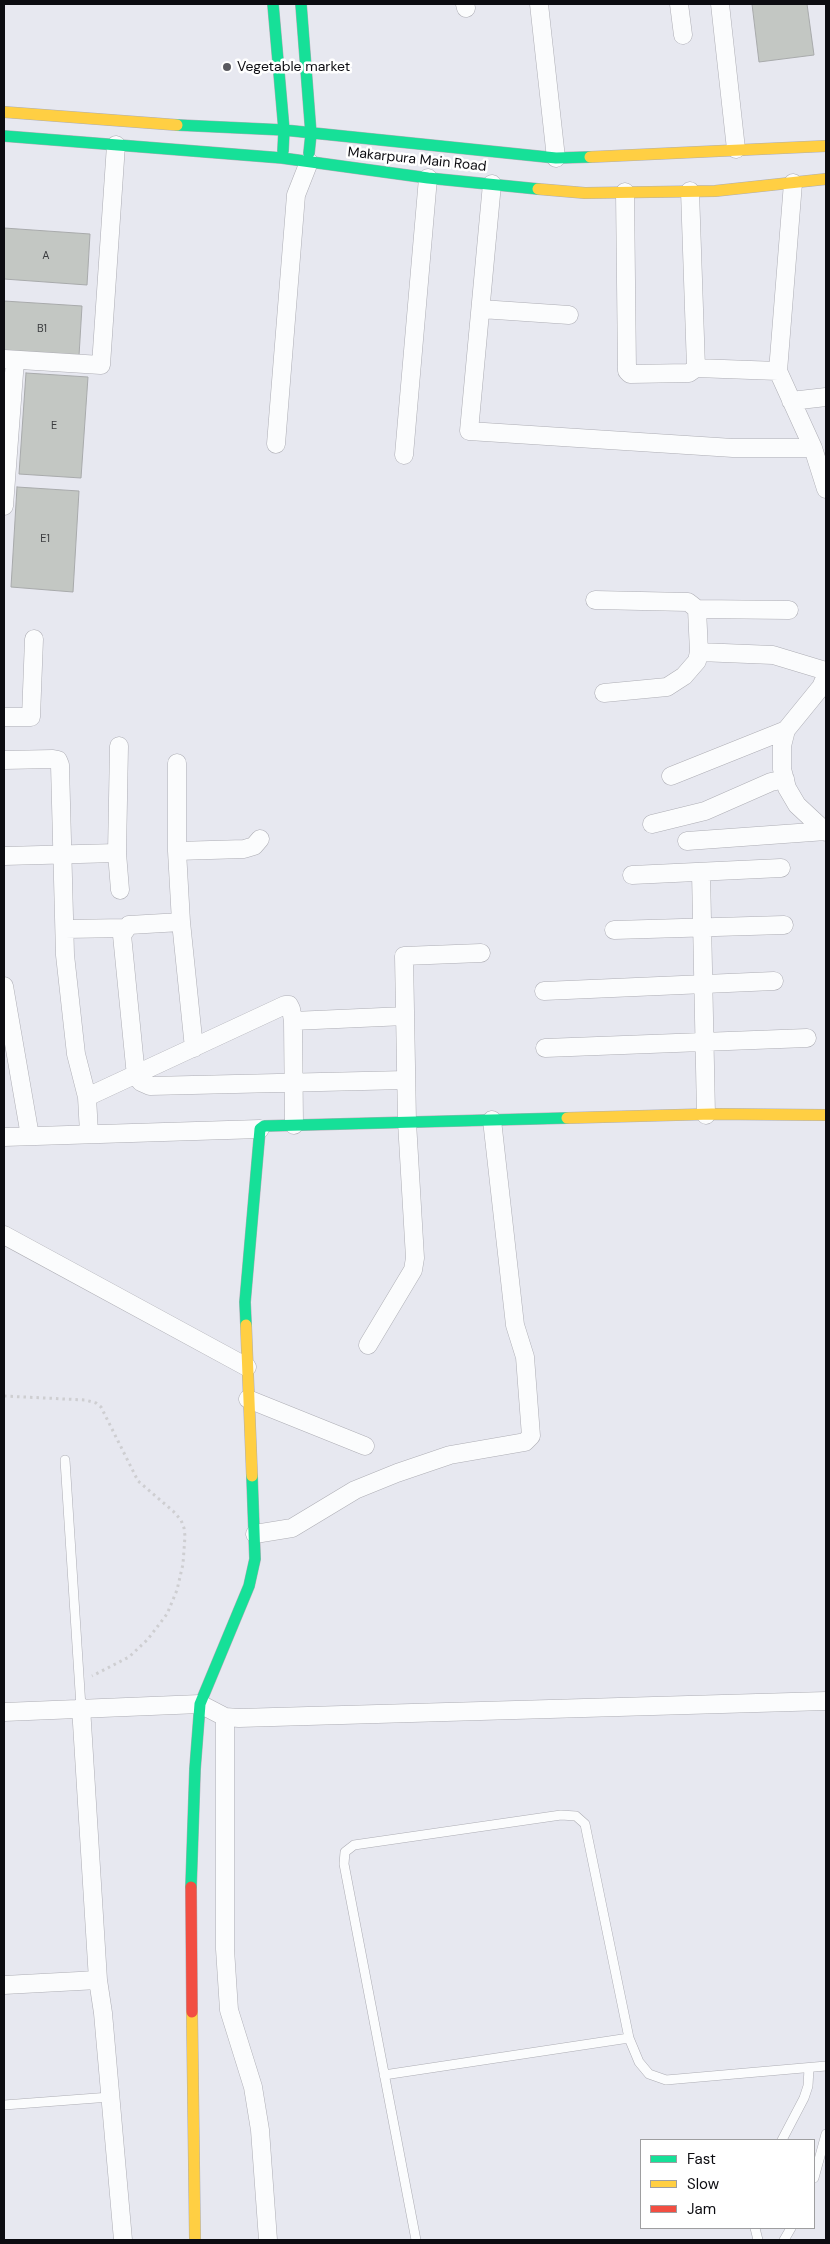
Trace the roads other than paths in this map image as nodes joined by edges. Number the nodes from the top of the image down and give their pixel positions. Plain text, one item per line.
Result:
1 (273, 4) edge
2 (301, 4) edge
3 (539, 4) edge
4 (679, 4) edge
5 (720, 4) edge
6 (683, 35) dead end
7 (4, 112) edge
8 (284, 130) junction
9 (311, 134) junction
10 (4, 136) edge
11 (116, 145) junction
12 (826, 146) edge
13 (736, 149) junction
14 (282, 158) junction
15 (556, 158) junction
16 (309, 162) junction
17 (428, 178) junction
18 (826, 179) edge
19 (793, 183) junction
20 (492, 184) junction
21 (690, 191) junction
22 (625, 192) junction
23 (296, 195) junction
24 (481, 309) junction
25 (569, 315) dead end
26 (9, 359) edge
27 (696, 368) junction
28 (778, 371) junction
29 (826, 397) edge
30 (791, 400) junction
31 (276, 444) dead end
32 (813, 448) junction
33 (404, 455) dead end
34 (826, 489) edge
35 (4, 506) edge
36 (595, 600) dead end
37 (697, 609) junction
38 (789, 610) dead end
39 (34, 639) dead end
40 (699, 652) junction
41 (826, 671) edge
42 (826, 676) edge
43 (604, 693) dead end
44 (4, 717) edge
45 (786, 730) junction
46 (119, 746) dead end
47 (4, 760) edge
48 (177, 763) dead end
49 (671, 776) dead end
50 (785, 779) junction
51 (652, 824) dead end
52 (826, 832) edge
53 (260, 839) dead end
54 (687, 841) dead end
55 (177, 850) junction
56 (117, 852) junction
57 (62, 854) junction
58 (4, 856) edge
59 (781, 868) dead end
60 (701, 872) junction
61 (632, 875) dead end
62 (120, 890) dead end
63 (181, 922) junction
64 (784, 926) dead end
65 (126, 928) junction
66 (65, 929) junction
67 (702, 929) junction
68 (614, 930) dead end
69 (481, 953) dead end
70 (774, 981) dead end
71 (703, 984) junction
72 (4, 986) edge
73 (544, 991) dead end
74 (6, 1008) edge
75 (405, 1016) junction
76 (293, 1021) junction
77 (807, 1038) dead end
78 (704, 1041) junction
79 (194, 1048) junction
80 (545, 1048) dead end
81 (11, 1065) edge
82 (136, 1076) junction
83 (406, 1080) junction
84 (294, 1084) junction
85 (87, 1097) junction
86 (706, 1114) junction
87 (826, 1115) edge
88 (492, 1120) junction
89 (407, 1122) junction
90 (294, 1125) junction
91 (260, 1129) junction
92 (89, 1133) junction
93 (30, 1136) junction
94 (4, 1137) edge
95 (4, 1235) edge
96 (368, 1345) dead end
97 (247, 1367) junction
98 (248, 1399) junction
99 (365, 1446) dead end
100 (65, 1460) dead end
101 (255, 1534) junction
102 (826, 1701) edge
103 (200, 1704) junction
104 (81, 1707) junction
105 (4, 1712) edge
106 (224, 1717) junction
107 (98, 1980) junction
108 (4, 1985) edge
109 (629, 2038) junction
110 (826, 2066) edge
111 (809, 2068) junction
112 (384, 2075) junction
113 (110, 2097) junction
114 (4, 2105) edge
115 (826, 2134) edge
116 (783, 2139) edge
117 (815, 2174) edge
118 (790, 2229) edge
119 (196, 2239) edge
120 (123, 2240) edge
121 (268, 2240) edge
122 (416, 2240) edge
123 (784, 2240) edge

1 - 8 main road
2 - 9 main road
3 - 15 street
4 - 6 street
5 - 13 street
7 - 8 main road, Makarpura Main Road
8 - 9 main road, Makarpura Main Road
8 - 14 main road
9 - 15 main road, Makarpura Main Road
9 - 16 main road
10 - 11 main road, Makarpura Main Road
11 - 14 main road, Makarpura Main Road
11 - 26 street
12 - 13 main road, Makarpura Main Road
13 - 15 main road, Makarpura Main Road
14 - 16 main road, Makarpura Main Road
14 - 23 street
16 - 17 main road, Makarpura Main Road
16 - 23 street
17 - 20 main road, Makarpura Main Road
17 - 33 street
18 - 19 main road, Makarpura Main Road
19 - 21 main road, Makarpura Main Road
19 - 28 street
20 - 22 main road, Makarpura Main Road
20 - 24 street
21 - 22 main road, Makarpura Main Road
21 - 27 street
22 - 27 street
23 - 31 street
24 - 25 street
24 - 32 street
26 - 35 street
27 - 28 street
28 - 30 street
29 - 30 street
30 - 32 street
32 - 34 street
36 - 37 street
37 - 38 street
37 - 40 street
39 - 44 street
40 - 41 street
40 - 43 street
42 - 45 street
45 - 49 street
45 - 50 street
46 - 56 street
47 - 57 street
48 - 55 street
50 - 51 street
50 - 52 street
52 - 54 street
53 - 55 street
55 - 63 street
56 - 57 street
56 - 62 street
57 - 58 street
57 - 66 street
59 - 60 street
60 - 61 street
60 - 67 street
63 - 65 street
63 - 79 street
64 - 67 street
65 - 66 street
65 - 82 street
66 - 85 street
67 - 68 street
67 - 71 street
69 - 75 street
70 - 71 street
71 - 73 street
71 - 78 street
72 - 74 street
74 - 81 street
75 - 76 street
75 - 83 street
76 - 79 street
76 - 84 street
77 - 78 street
78 - 80 street
78 - 86 street
79 - 82 street
81 - 93 street
82 - 84 street
82 - 85 street
83 - 84 street
83 - 89 street
84 - 90 street
85 - 92 street
86 - 87 main road
86 - 88 main road
88 - 89 main road
88 - 101 street
89 - 90 main road
89 - 96 street
90 - 91 main road
91 - 92 street
91 - 97 main road
92 - 93 street
93 - 94 street
95 - 97 street
97 - 98 main road
98 - 99 street
98 - 101 main road
100 - 104 lane
101 - 103 main road
102 - 106 street
103 - 104 street
103 - 106 street
103 - 119 main road
104 - 105 street
104 - 107 street
106 - 121 street
107 - 108 street
107 - 113 street
109 - 111 lane
109 - 112 lane
109 - 112 lane
110 - 111 lane
111 - 116 lane
112 - 122 lane
113 - 114 lane
113 - 120 street
115 - 117 lane
118 - 123 lane

